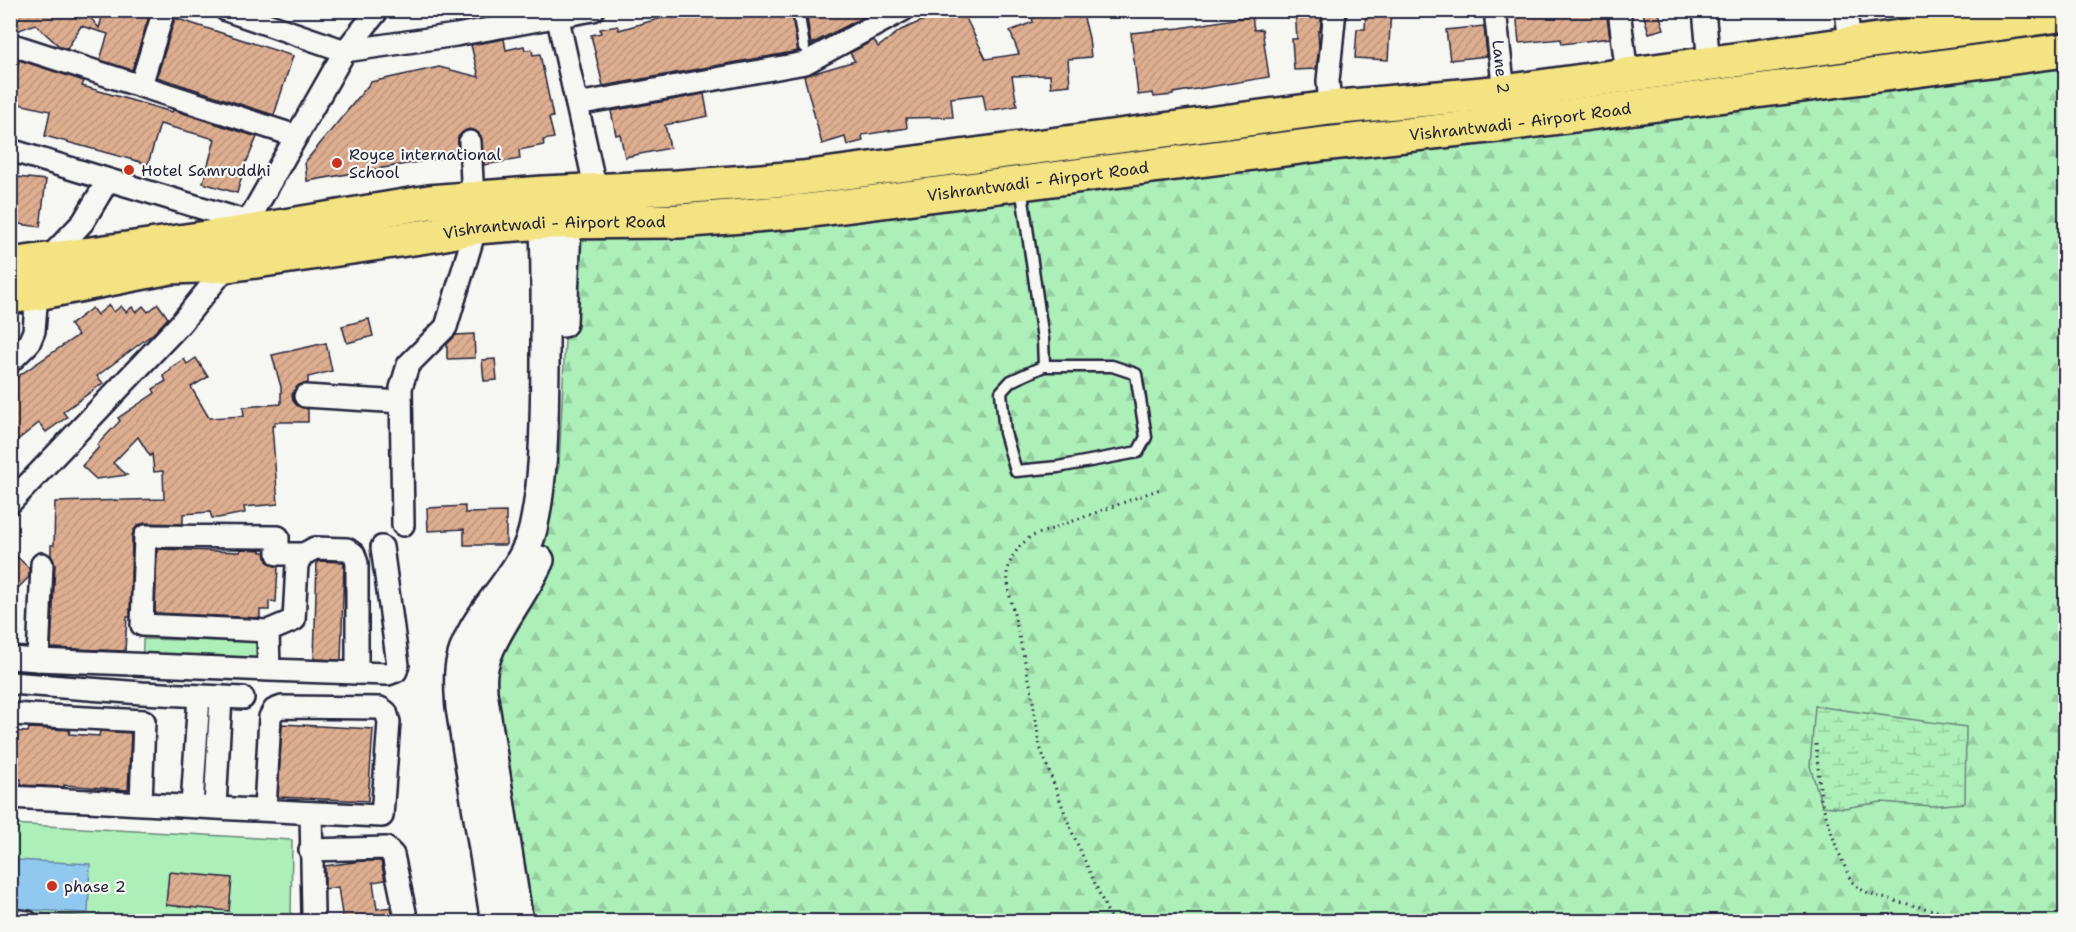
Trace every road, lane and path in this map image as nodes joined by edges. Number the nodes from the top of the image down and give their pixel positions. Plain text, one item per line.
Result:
1 (164, 10) edge
2 (226, 10) edge
3 (378, 10) edge
4 (593, 10) edge
5 (798, 10) edge
6 (903, 10) edge
7 (1335, 10) edge
8 (1495, 10) edge
9 (1619, 10) edge
10 (1704, 10) edge
11 (1846, 10) edge
12 (556, 13) edge
13 (2066, 14) edge
14 (10, 44) edge
15 (1850, 44) junction
16 (804, 47) dead end
17 (2066, 50) edge
18 (345, 51) junction
19 (1709, 64) junction
20 (1626, 75) junction
21 (141, 85) junction
22 (1504, 92) junction
23 (577, 104) junction
24 (1330, 108) junction
25 (1507, 124) junction
26 (296, 136) junction
27 (470, 142) dead end
28 (10, 150) edge
29 (108, 180) junction
30 (1020, 183) junction
31 (570, 207) junction
32 (475, 213) junction
33 (245, 228) junction
34 (46, 261) junction
35 (10, 265) edge
36 (228, 265) junction
37 (24, 295) edge
38 (10, 362) edge
39 (1044, 366) junction
40 (305, 396) dead end
41 (401, 402) junction
42 (1160, 489) dead end
43 (10, 503) edge
44 (402, 525) dead end
45 (382, 547) dead end
46 (304, 554) junction
47 (42, 564) dead end
48 (268, 631) junction
49 (10, 658) edge
50 (38, 660) junction
51 (269, 670) junction
52 (357, 673) junction
53 (10, 683) edge
54 (199, 696) junction
55 (221, 697) junction
56 (243, 698) dead end
57 (10, 714) edge
58 (1816, 744) dead end
59 (10, 797) edge
60 (141, 803) junction
61 (192, 806) junction
62 (215, 807) junction
63 (265, 810) junction
64 (311, 813) junction
65 (310, 850) junction
66 (10, 920) edge
67 (27, 921) edge
68 (312, 921) edge
69 (407, 921) edge
70 (495, 921) edge
71 (519, 921) edge
72 (1112, 921) edge
73 (1983, 921) edge

1 - 21 street
2 - 18 street
3 - 18 street
4 - 12 street
5 - 16 lane
6 - 23 street
7 - 24 street
8 - 22 street, Lane 2
9 - 20 street
10 - 19 street
11 - 15 street
12 - 18 street
12 - 23 street
13 - 15 main road, Vishrantwadi - Airport Road
14 - 21 street
15 - 19 main road, Vishrantwadi - Airport Road
17 - 25 main road, Vishrantwadi - Airport Road
18 - 26 street
19 - 20 main road, Vishrantwadi - Airport Road
20 - 22 main road, Vishrantwadi - Airport Road
21 - 26 street
22 - 24 main road, Vishrantwadi - Airport Road
22 - 25 street, Lane 2
23 - 31 street
24 - 31 main road, Vishrantwadi - Airport Road
25 - 30 main road, Vishrantwadi - Airport Road
26 - 33 street
27 - 32 street
28 - 29 street
29 - 33 street
29 - 34 street
30 - 31 main road, Vishrantwadi - Airport Road
30 - 39 lane
31 - 32 main road, Vishrantwadi - Airport Road
31 - 70 street
31 - 71 street
32 - 33 main road, Vishrantwadi - Airport Road
32 - 36 main road, Vishrantwadi - Airport Road
32 - 41 street
33 - 34 main road, Vishrantwadi - Airport Road
33 - 36 street
34 - 35 main road, Vishrantwadi - Airport Road
34 - 37 street
36 - 37 main road, Vishrantwadi - Airport Road
36 - 43 street
37 - 38 street
39 - 39 lane
40 - 41 street
41 - 44 street
42 - 72 path
45 - 52 street
46 - 48 street
46 - 48 street
46 - 52 street
47 - 50 street
48 - 51 street
49 - 50 street
50 - 51 street
51 - 52 street
53 - 54 street
54 - 55 street
54 - 61 street
55 - 56 street
55 - 62 street
57 - 60 street
58 - 73 path
59 - 60 street
60 - 61 street
61 - 62 street
62 - 63 street
63 - 64 street
63 - 64 street
64 - 65 street
65 - 68 street
65 - 69 street
66 - 67 street

